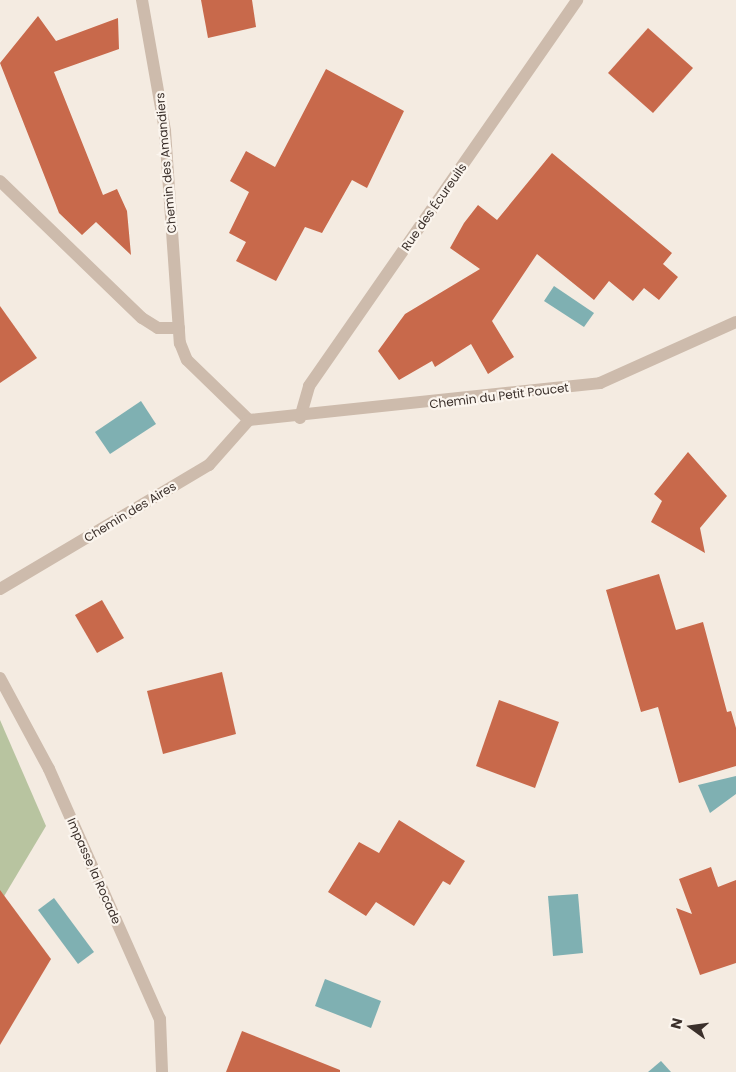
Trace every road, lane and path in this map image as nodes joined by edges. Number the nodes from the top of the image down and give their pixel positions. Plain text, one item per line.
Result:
1 (142, 0) edge
2 (577, 0) edge
3 (0, 181) edge
4 (736, 322) edge
5 (179, 328) junction
6 (300, 418) junction
7 (249, 420) junction
8 (0, 589) edge
9 (0, 678) edge
10 (162, 1072) edge

1 - 5 street, Chemin des Amandiers
2 - 6 street, Rue des Écureuils
3 - 5 street
4 - 6 street, Chemin du Petit Poucet
5 - 7 street, Chemin des Amandiers
6 - 7 street, Chemin du Petit Poucet
7 - 8 street, Chemin des Aires
9 - 10 street, Impasse la Rocade

